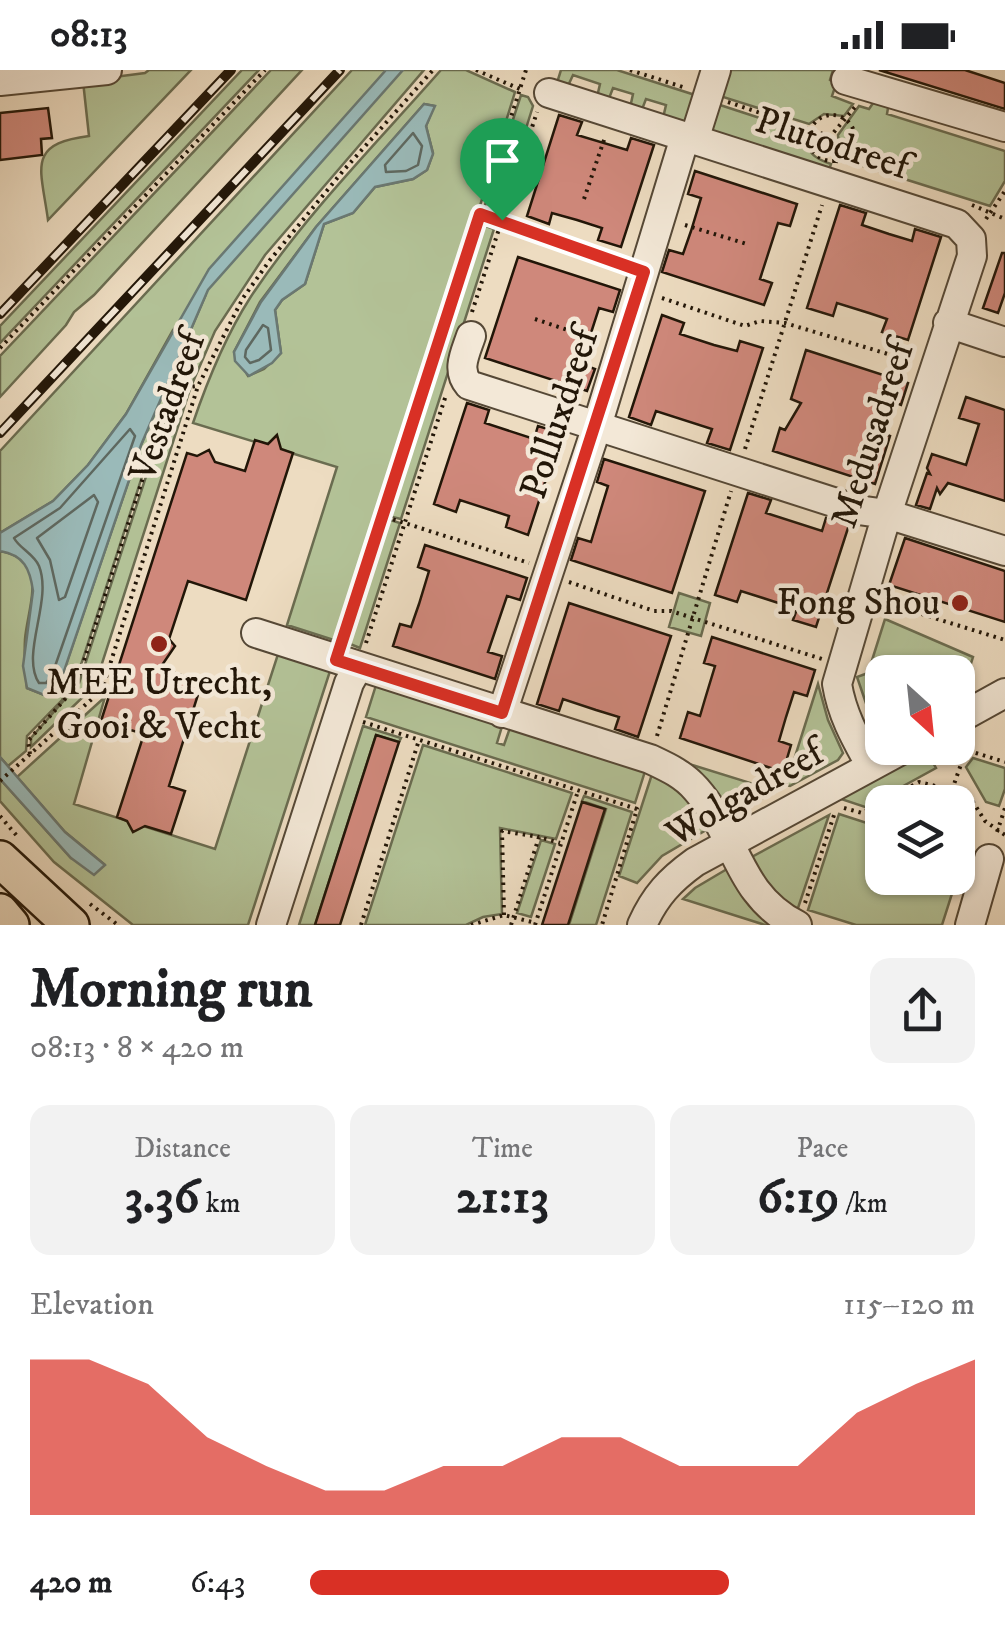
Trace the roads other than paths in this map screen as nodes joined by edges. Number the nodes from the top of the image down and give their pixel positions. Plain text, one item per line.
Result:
1 (107, 70) edge
2 (15, 77) edge
3 (846, 80) dead end
4 (712, 82) edge
5 (546, 95) road end
6 (1005, 127) edge
7 (689, 138) junction
8 (971, 239) joint
9 (948, 323) junction
10 (470, 336) road end
11 (1005, 342) edge
12 (597, 426) junction
13 (887, 514) junction
14 (1005, 550) edge
15 (256, 633) dead end
16 (347, 663) junction
17 (1005, 693) edge
18 (975, 710) edge
19 (502, 713) junction
20 (871, 766) joint
21 (728, 843) junction
22 (993, 845) road end
23 (7, 846) edge
24 (0, 912) edge
25 (800, 916) edge
26 (11, 925) edge
27 (71, 925) edge
28 (272, 925) edge
29 (642, 925) edge
30 (970, 925) edge

1 - 2 street
3 - 6 street
4 - 7 street, Polluxdreef
5 - 7 street, Plutodreef
7 - 8 street, Plutodreef
7 - 12 street, Polluxdreef
8 - 9 street, Medusadreef
9 - 11 street
9 - 13 street, Medusadreef
10 - 12 street
12 - 13 street
12 - 19 street, Polluxdreef
13 - 14 street
13 - 20 street, Medusadreef
15 - 16 street
16 - 19 street
16 - 28 street
17 - 18 street
19 - 21 street
20 - 21 street, Wolgadreef
21 - 25 street
21 - 29 street, Wolgadreef
22 - 30 street
23 - 27 main road
24 - 26 main road

